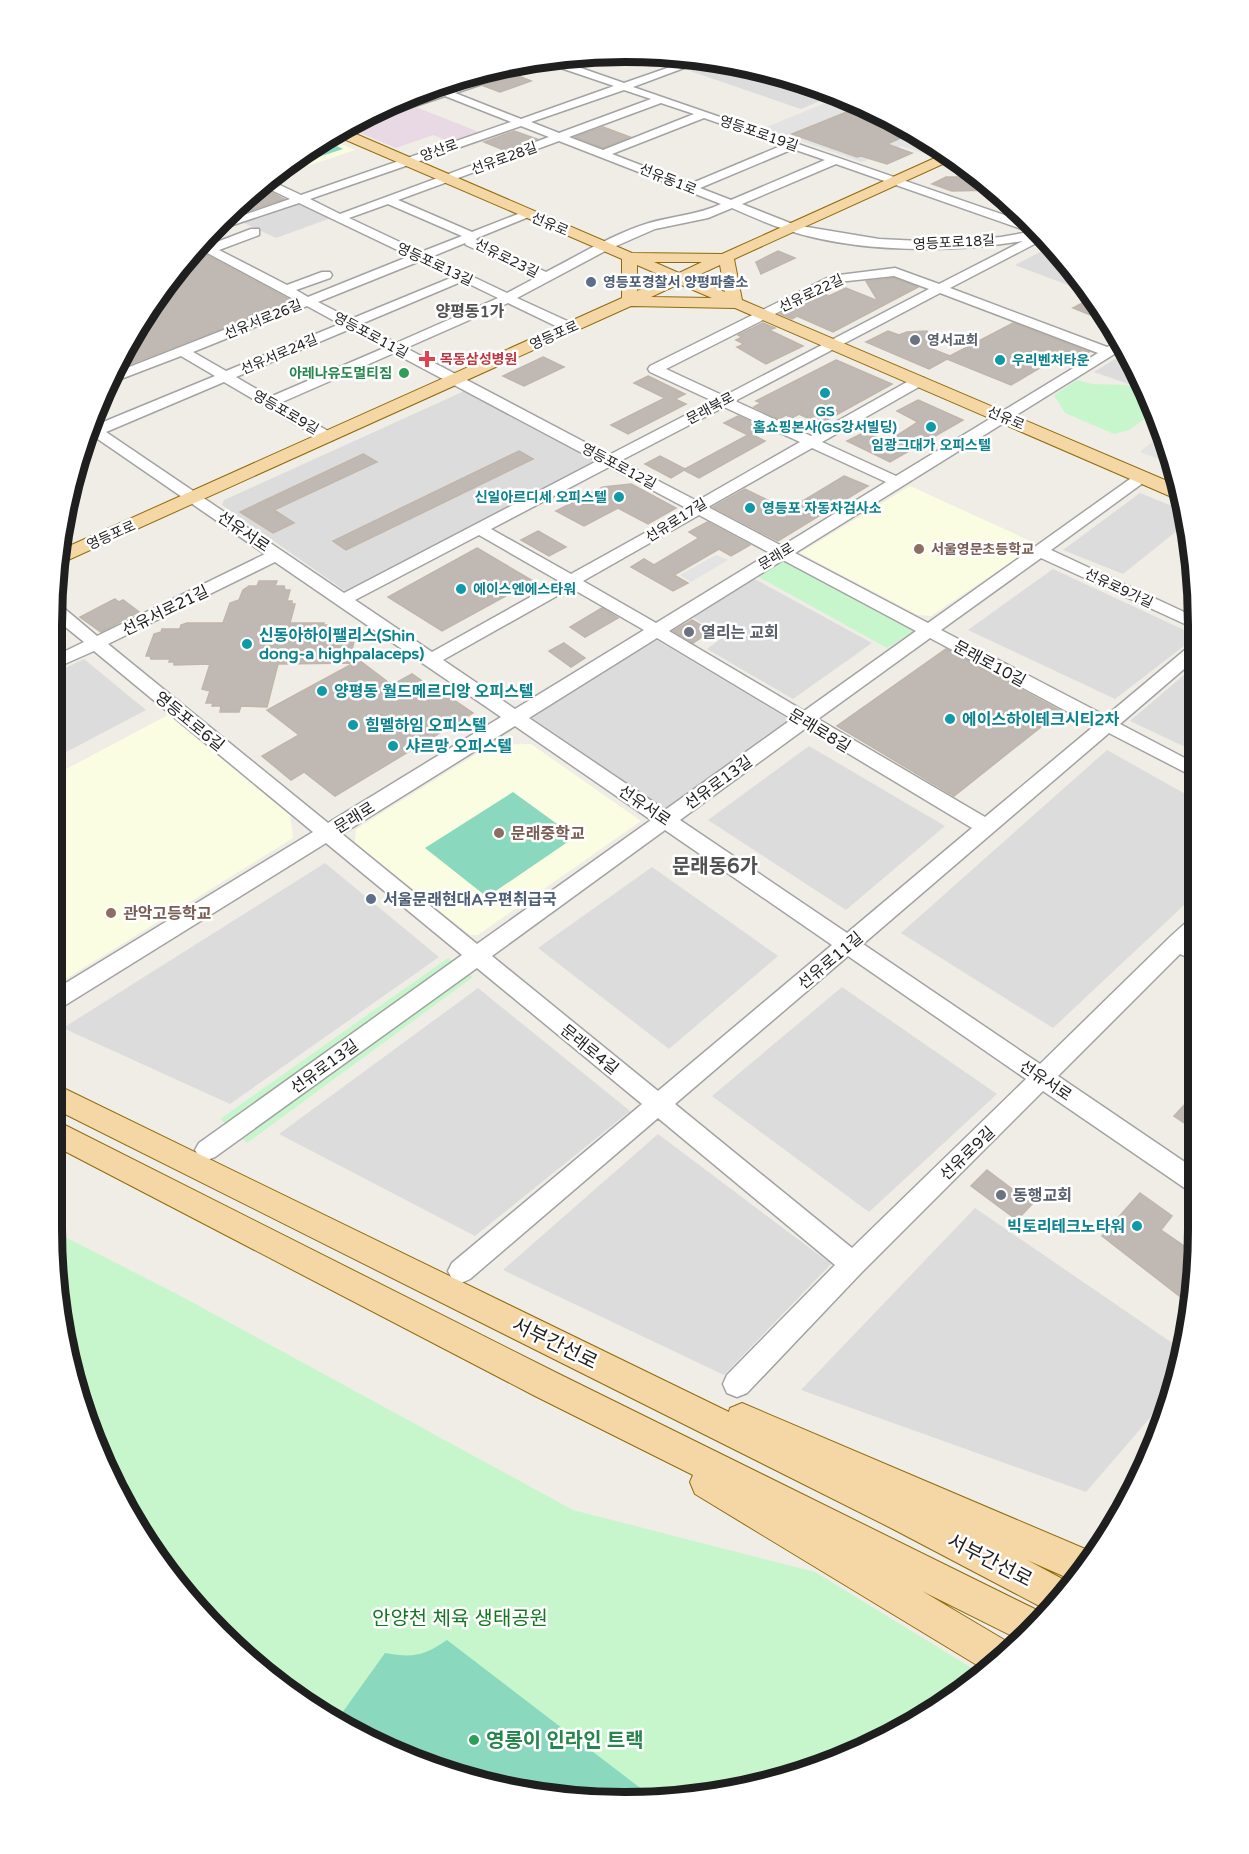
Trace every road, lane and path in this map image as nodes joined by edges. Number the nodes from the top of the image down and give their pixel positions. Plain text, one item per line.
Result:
1 (563, 65) edge
2 (684, 65) edge
3 (480, 81) edge
4 (621, 85) junction
5 (446, 92) junction
6 (597, 94) junction
7 (662, 99) junction
8 (579, 100) junction
9 (406, 106) edge
10 (636, 109) junction
11 (704, 114) junction
12 (618, 116) junction
13 (521, 121) junction
14 (347, 135) edge
15 (561, 137) junction
16 (793, 145) junction
17 (603, 154) junction
18 (836, 160) junction
19 (942, 160) edge
20 (407, 161) junction
21 (447, 179) junction
22 (896, 180) junction
23 (272, 186) edge
24 (690, 188) junction
25 (300, 199) junction
26 (388, 200) junction
27 (732, 204) junction
28 (527, 214) junction
29 (339, 218) junction
30 (235, 222) junction
31 (228, 224) edge
32 (1023, 226) edge
33 (792, 228) junction
34 (1032, 235) edge
35 (472, 236) junction
36 (1034, 238) edge
37 (941, 244) junction
38 (207, 246) edge
39 (603, 247) junction
40 (206, 248) edge
41 (420, 257) junction
42 (628, 257) junction
43 (726, 258) junction
44 (900, 258) junction
45 (991, 262) junction
46 (326, 275) dead end
47 (463, 277) junction
48 (547, 277) junction
49 (680, 279) junction
50 (940, 288) junction
51 (286, 290) junction
52 (508, 298) junction
53 (307, 301) junction
54 (630, 302) junction
55 (735, 303) junction
56 (764, 315) junction
57 (350, 324) junction
58 (571, 328) junction
59 (832, 344) junction
60 (396, 348) junction
61 (1115, 348) edge
62 (183, 351) junction
63 (119, 376) edge
64 (227, 377) junction
65 (455, 380) junction
66 (919, 381) junction
67 (723, 401) junction
68 (270, 402) junction
69 (1003, 417) junction
70 (97, 429) edge
71 (96, 432) edge
72 (328, 436) junction
73 (813, 443) junction
74 (610, 462) junction
75 (1142, 477) junction
76 (897, 482) junction
77 (1171, 489) edge
78 (195, 498) junction
79 (699, 508) junction
80 (480, 529) junction
81 (1039, 551) junction
82 (782, 553) junction
83 (278, 554) junction
84 (66, 555) edge
85 (572, 581) junction
86 (344, 599) junction
87 (62, 616) edge
88 (1188, 620) edge
89 (655, 630) junction
90 (929, 631) junction
91 (96, 644) junction
92 (1188, 656) edge
93 (432, 659) junction
94 (62, 660) edge
95 (516, 717) junction
96 (804, 720) junction
97 (1107, 725) junction
98 (1188, 768) edge
99 (666, 820) junction
100 (986, 828) junction
101 (327, 834) junction
102 (848, 944) junction
103 (1188, 948) edge
104 (476, 956) junction
105 (62, 996) edge
106 (1043, 1078) junction
107 (62, 1100) edge
108 (658, 1105) junction
109 (62, 1136) edge
110 (207, 1150) dead end
111 (1188, 1177) edge
112 (853, 1264) junction
113 (461, 1271) dead end
114 (566, 1348) junction
115 (545, 1384) junction
116 (737, 1384) dead end
117 (1077, 1564) edge
118 (1054, 1594) edge
119 (1027, 1624) edge
120 (994, 1654) edge

1 - 4 street, 영등포로19길
2 - 4 street, 양산로
3 - 5 street
4 - 6 street, 양산로
4 - 7 street, 영등포로19길
5 - 9 street
5 - 13 street, 선유동1로
6 - 8 street, 양산로
6 - 10 street
7 - 10 street
7 - 11 street, 영등포로19길
8 - 12 street
8 - 13 street, 양산로
10 - 12 street
11 - 16 street, 영등포로19길
11 - 17 street, 선유동1로
12 - 15 street
13 - 15 street, 선유동1로
13 - 20 street, 양산로
14 - 20 main road, 선유로
15 - 17 street, 선유동1로
15 - 21 street, 선유로28길
16 - 18 street, 영등포로19길
16 - 24 street
17 - 24 street, 선유동1로
18 - 22 street, 영등포로19길
18 - 27 street
19 - 22 main road, 영등포로
20 - 21 main road, 선유로
20 - 25 street, 양산로
21 - 26 street, 선유로28길
21 - 28 main road, 선유로
22 - 32 street, 영등포로19길
22 - 33 main road, 영등포로
23 - 25 street
24 - 27 street, 선유동1로
25 - 29 street, 영등포로13길
25 - 30 street, 양산로
26 - 29 street, 선유로28길
26 - 35 street
27 - 33 street, 선유동1로
27 - 39 street, 선유로23길
28 - 35 street, 선유서로26길
28 - 39 main road, 선유로
29 - 41 street, 영등포로13길
30 - 31 street, 양산로
30 - 38 street, 영등포로11길
33 - 43 main road, 영등포로
33 - 44 street, 영등포로18길
34 - 37 street, 영등포로18길
35 - 41 street, 선유서로26길
35 - 48 street, 선유로23길
36 - 45 street, 문래북로
37 - 44 street, 영등포로18길
37 - 45 street
39 - 42 main road, 선유로
39 - 48 street, 선유로23길
40 - 51 street, 영등포로11길
41 - 47 street, 영등포로13길
41 - 53 street, 선유서로26길
42 - 43 main road
42 - 49 main road, 선유로
42 - 54 main road
43 - 49 main road, 영등포로
43 - 55 main road
44 - 50 street
44 - 56 street, 선유로22길
45 - 50 street, 문래북로
46 - 51 street
47 - 52 street, 영등포로13길
47 - 57 street, 선유서로24길
48 - 52 street, 선유로23길
49 - 54 main road, 영등포로
49 - 55 main road, 선유로
50 - 59 street, 문래북로
50 - 61 street, 문래로
51 - 53 street, 영등포로11길
52 - 58 street, 영등포로13길
52 - 60 street, 선유로23길
53 - 57 street, 영등포로11길
53 - 62 street, 선유서로26길
54 - 55 main road
54 - 58 main road, 영등포로
55 - 56 main road, 선유로
56 - 59 main road, 선유로
56 - 67 street
57 - 60 street, 영등포로11길
57 - 64 street, 선유서로24길
58 - 65 main road, 영등포로
59 - 66 main road, 선유로
59 - 67 street, 문래북로
60 - 65 street, 영등포로11길
60 - 68 street, 선유로23길
61 - 69 street, 문래로
62 - 63 street, 선유서로26길
62 - 64 street, 영등포로9길
64 - 68 street, 영등포로9길
64 - 70 street, 선유서로24길
65 - 72 main road, 영등포로
65 - 74 street, 영등포로12길
66 - 69 main road, 선유로
66 - 73 street, 선유로17길
67 - 73 street
67 - 74 street, 문래북로
68 - 72 street, 영등포로9길
69 - 75 main road, 선유로
69 - 76 street, 문래로
71 - 78 street, 선유서로
72 - 78 main road, 영등포로
73 - 76 street
73 - 79 street, 선유로17길
74 - 79 street, 영등포로12길
74 - 80 street, 문래북로
75 - 77 main road, 선유로
75 - 81 street, 선유로13길
76 - 82 street, 문래로
78 - 83 street, 선유서로
78 - 84 main road, 영등포로
79 - 82 street, 영등포로12길
79 - 85 street, 선유로17길
80 - 85 street
80 - 86 street, 문래북로
81 - 88 street, 선유로9가길
81 - 90 street, 선유로13길
82 - 89 street, 문래로
82 - 90 street, 문래로10길
83 - 86 street, 선유서로
83 - 91 street, 선유서로21길
85 - 89 street
85 - 93 street, 선유로17길
86 - 93 street, 선유서로
87 - 91 street, 영등포로6길
89 - 95 street, 문래로
89 - 96 street, 문래로8길
90 - 96 street, 선유로13길
90 - 97 street, 문래로10길
91 - 94 street, 선유서로21길
91 - 101 street, 영등포로6길
92 - 97 street, 선유로11길
93 - 95 street, 선유서로
95 - 99 street, 선유서로
95 - 101 street, 문래로
96 - 99 street, 선유로13길
96 - 100 street, 문래로8길
97 - 98 street, 문래로10길
97 - 100 street, 선유로11길
99 - 102 street, 선유서로
99 - 104 street, 선유로13길
100 - 102 street, 선유로11길
101 - 104 street, 문래로4길
101 - 105 street, 문래로
102 - 106 street, 선유서로
102 - 108 street, 선유로11길
103 - 106 street, 선유로9길
104 - 108 street, 문래로4길
104 - 110 street, 선유로13길
106 - 111 street, 선유서로
106 - 112 street, 선유로9길
107 - 114 main road, 서부간선로
108 - 112 street, 문래로4길
108 - 113 street, 선유로11길
109 - 115 main road
112 - 116 street, 선유로9길
114 - 117 main road
114 - 118 main road, 서부간선로
115 - 119 main road
115 - 120 main road

